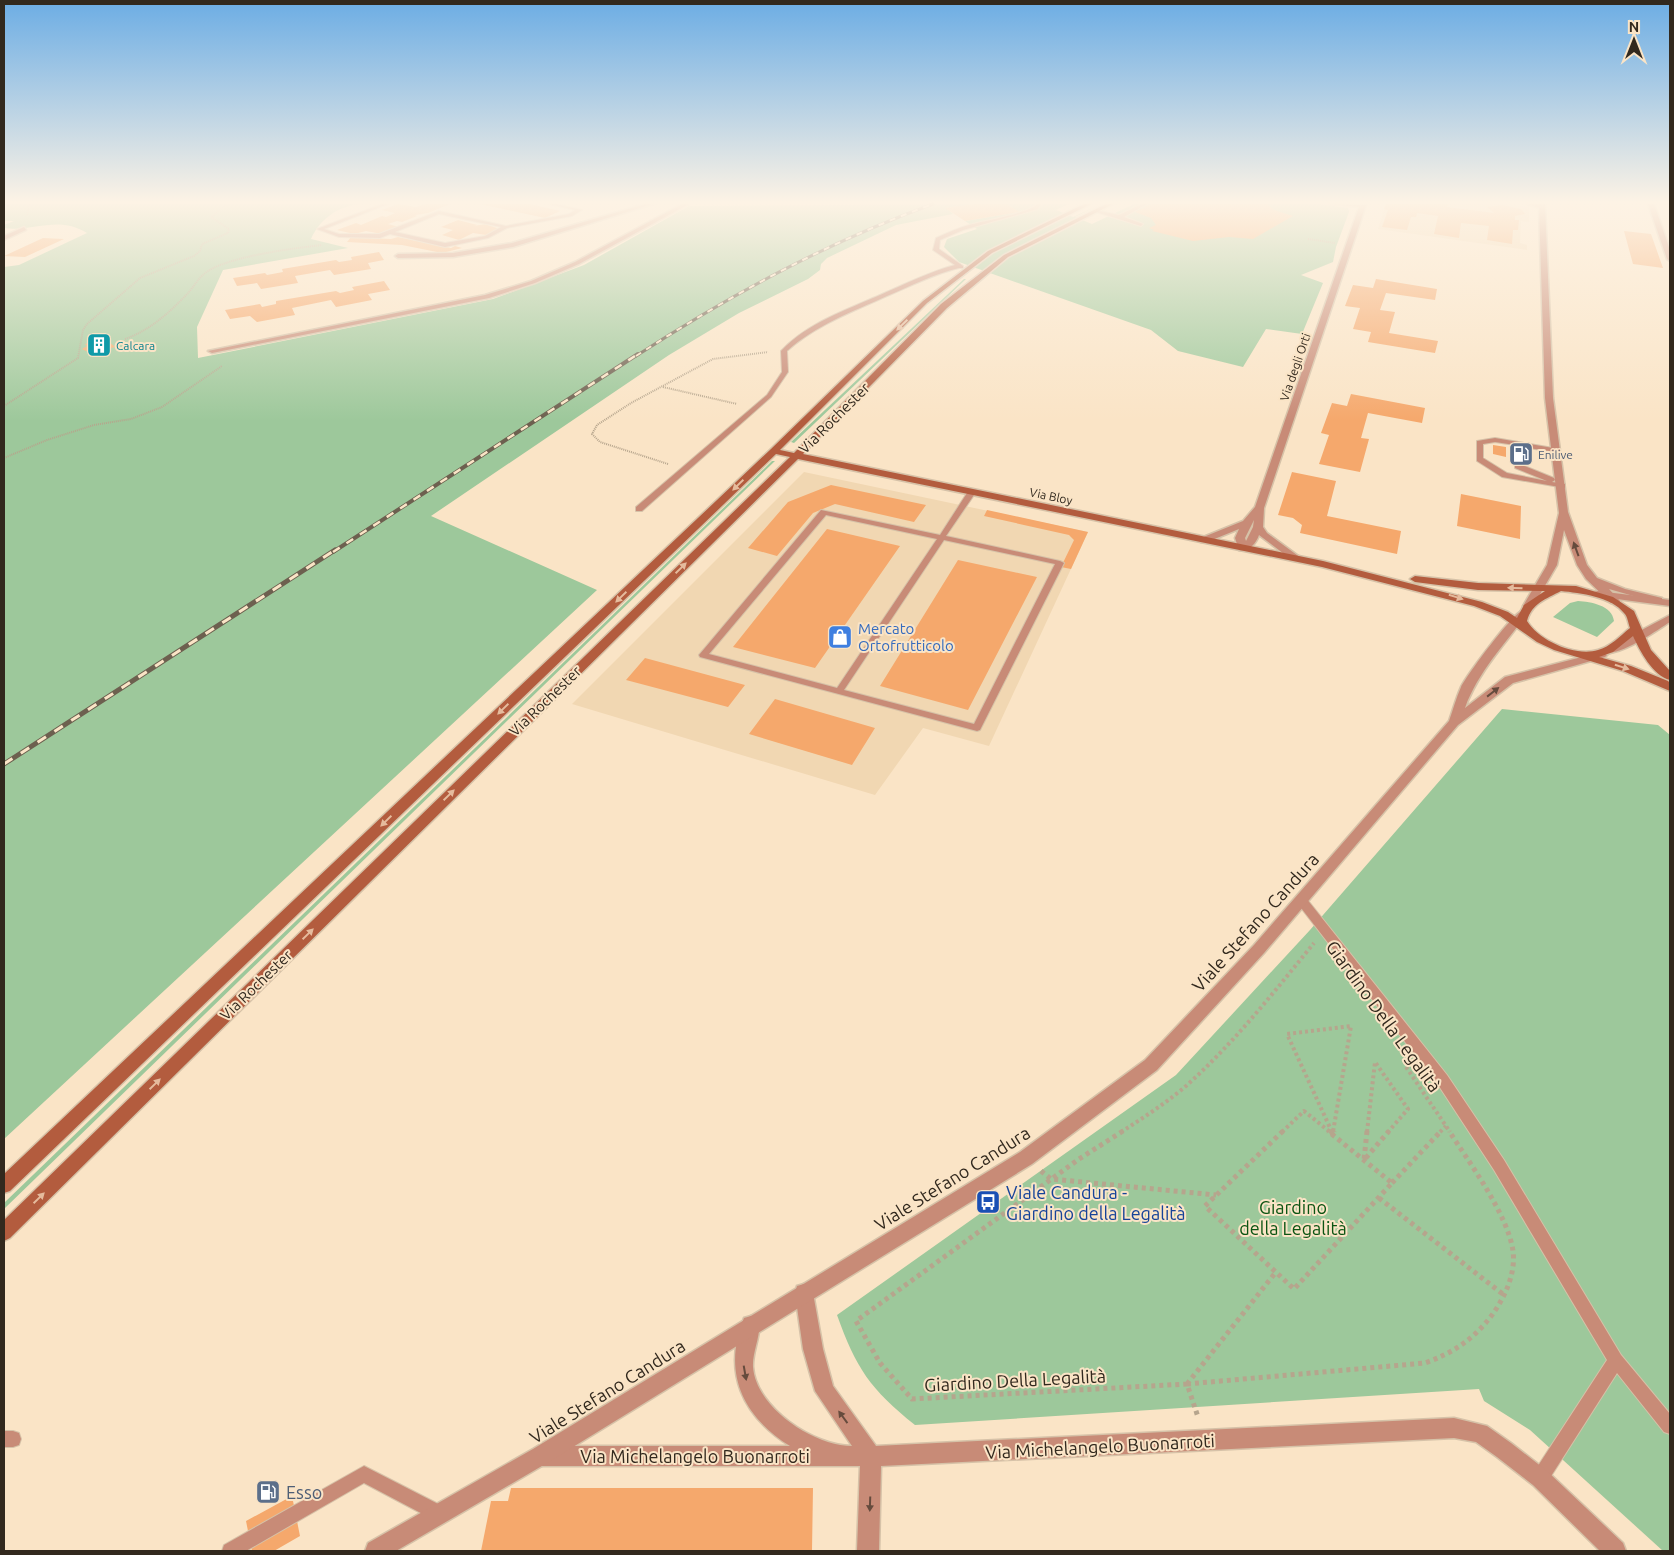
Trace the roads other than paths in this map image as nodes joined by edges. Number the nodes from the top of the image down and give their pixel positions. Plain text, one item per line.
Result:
1 (546, 277) edge
2 (927, 277) edge
3 (953, 277) edge
4 (979, 277) edge
5 (1337, 277) edge
6 (1545, 277) edge
7 (212, 351) dead end
8 (1518, 444) junction
9 (1557, 450) junction
10 (774, 451) junction
11 (796, 456) junction
12 (1561, 485) junction
13 (972, 492) junction
14 (1259, 508) junction
15 (639, 509) dead end
16 (1563, 512) junction
17 (1246, 523) junction
18 (1258, 527) junction
19 (942, 538) junction
20 (1204, 540) junction
21 (1242, 548) junction
22 (1296, 558) junction
23 (1323, 564) junction
24 (1590, 577) junction
25 (1538, 588) junction
26 (1564, 588) junction
27 (1607, 597) junction
28 (1668, 603) edge
29 (1522, 614) junction
30 (1670, 618) edge
31 (1637, 633) junction
32 (1607, 652) junction
33 (1575, 654) junction
34 (1591, 657) junction
35 (1670, 676) edge
36 (1670, 687) edge
37 (839, 691) junction
38 (1454, 722) junction
39 (1302, 901) junction
40 (4, 1185) edge
41 (4, 1232) edge
42 (804, 1293) junction
43 (751, 1325) junction
44 (1616, 1360) junction
45 (1670, 1426) edge
46 (540, 1456) junction
47 (848, 1456) junction
48 (872, 1456) junction
49 (1540, 1478) junction
50 (440, 1514) junction
51 (230, 1551) edge
52 (376, 1551) edge
53 (868, 1551) edge
54 (1614, 1551) edge

1 - 7 street
2 - 15 lane
3 -> 10 main road, Via Rochester
4 - 11 main road, Via Rochester
5 - 14 street, Via degli Orti
6 - 9 street
8 - 9 lane
8 - 12 lane
8 - 12 lane
9 - 12 street
10 - 11 main road, Via Bloy
10 -> 40 main road, Via Rochester
11 - 13 main road, Via Bloy
41 -> 11 main road, Via Rochester
12 - 16 street
13 - 19 lane
13 - 20 main road, Via Bloy
14 - 17 street
14 - 18 street
24 -> 16 street
16 - 25 street
17 - 20 street
17 - 21 street
18 - 21 street
18 - 22 street
19 - 37 lane
19 - 37 lane
19 - 37 lane
20 - 21 main road, Via Bloy
21 - 22 main road, Via Bloy
22 - 23 main road, Via Bloy
25 -> 23 main road
23 -> 29 main road
24 - 27 street
24 - 28 street
25 - 26 main road
25 - 29 street
26 - 27 main road
26 - 29 main road
27 - 28 street
27 - 31 main road
29 - 33 main road
29 - 38 street
30 - 31 street
31 - 32 main road
31 - 35 main road
32 - 33 main road
32 - 34 street
33 - 34 main road
34 -> 36 main road
38 -> 34 street
38 - 39 street, Viale Stefano Candura
39 - 42 street, Viale Stefano Candura
39 - 44 lane
42 - 43 street, Viale Stefano Candura
48 -> 42 street
43 - 46 street, Viale Stefano Candura
43 -> 47 street
44 - 45 lane
44 - 49 lane
46 - 47 street, Via Michelangelo Buonarroti
46 - 50 street, Viale Stefano Candura
47 - 48 street, Via Michelangelo Buonarroti
48 - 49 street, Via Michelangelo Buonarroti
48 -> 53 street
49 - 54 street, Via Michelangelo Buonarroti
50 - 51 lane
50 - 52 street, Viale Stefano Candura

